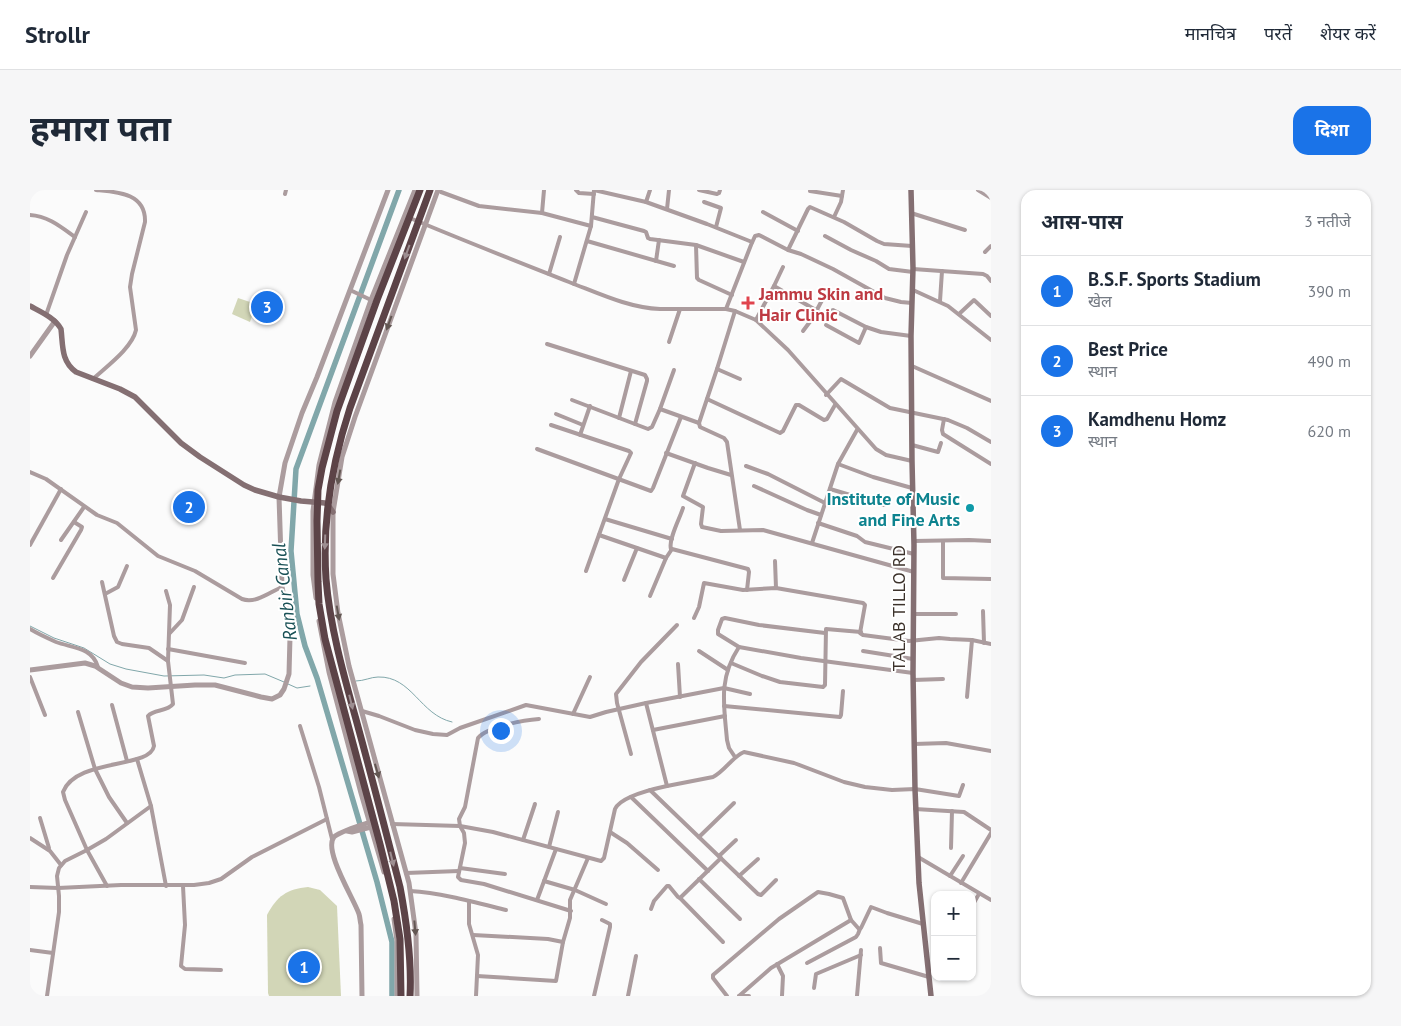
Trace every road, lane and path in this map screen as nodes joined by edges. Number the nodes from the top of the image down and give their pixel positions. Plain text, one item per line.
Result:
1 (96, 190) edge
2 (388, 190) edge
3 (415, 190) edge
4 (420, 190) edge
5 (430, 190) edge
6 (544, 190) edge
7 (576, 190) edge
8 (650, 190) edge
9 (669, 190) edge
10 (699, 190) edge
11 (720, 190) edge
12 (843, 190) edge
13 (911, 190) edge
14 (978, 190) edge
15 (440, 191) edge
16 (594, 191) edge
17 (810, 191) edge
18 (842, 196) junction
19 (990, 196) edge
20 (646, 202) junction
21 (704, 202) dead end
22 (667, 209) junction
23 (86, 212) dead end
24 (763, 212) dead end
25 (542, 213) junction
26 (911, 213) junction
27 (30, 214) edge
28 (405, 216) junction
29 (592, 217) junction
30 (834, 217) junction
31 (426, 224) junction
32 (591, 226) junction
33 (716, 227) junction
34 (965, 230) dead end
35 (798, 231) junction
36 (825, 236) dead end
37 (75, 237) junction
38 (560, 237) dead end
39 (659, 240) junction
40 (587, 241) junction
41 (752, 242) junction
42 (696, 246) junction
43 (913, 246) junction
44 (991, 246) edge
45 (788, 250) junction
46 (985, 252) dead end
47 (656, 261) junction
48 (744, 262) junction
49 (674, 266) dead end
50 (783, 266) dead end
51 (913, 270) junction
52 (942, 271) junction
53 (549, 274) junction
54 (989, 275) edge
55 (991, 281) edge
56 (574, 284) junction
57 (774, 286) junction
58 (828, 289) dead end
59 (912, 290) junction
60 (352, 291) junction
61 (732, 295) junction
62 (369, 299) junction
63 (940, 302) junction
64 (912, 303) junction
65 (30, 306) edge
66 (680, 309) junction
67 (726, 309) junction
68 (817, 310) junction
69 (735, 311) junction
70 (960, 314) junction
71 (46, 315) junction
72 (991, 316) edge
73 (756, 320) junction
74 (55, 321) junction
75 (826, 325) dead end
76 (866, 327) junction
77 (804, 331) dead end
78 (911, 336) junction
79 (991, 340) edge
80 (669, 342) dead end
81 (547, 344) dead end
82 (30, 356) edge
83 (912, 366) junction
84 (717, 369) junction
85 (674, 370) dead end
86 (631, 371) junction
87 (93, 379) junction
88 (740, 379) dead end
89 (826, 395) junction
90 (707, 399) junction
91 (572, 400) dead end
92 (991, 401) edge
93 (835, 405) junction
94 (590, 406) junction
95 (660, 409) junction
96 (912, 412) junction
97 (556, 414) dead end
98 (681, 417) junction
99 (619, 418) junction
100 (944, 419) junction
101 (699, 423) junction
102 (583, 424) junction
103 (635, 424) junction
104 (551, 425) dead end
105 (857, 430) junction
106 (580, 435) junction
107 (991, 442) edge
108 (941, 443) dead end
109 (912, 446) junction
110 (537, 449) dead end
111 (666, 453) junction
112 (912, 461) junction
113 (695, 463) junction
114 (838, 464) junction
115 (991, 464) edge
116 (746, 466) dead end
117 (30, 472) edge
118 (731, 474) junction
119 (620, 479) junction
120 (754, 486) dead end
121 (912, 488) junction
122 (60, 489) junction
123 (830, 489) junction
124 (282, 498) junction
125 (313, 502) junction
126 (825, 503) junction
127 (84, 506) junction
128 (884, 506) dead end
129 (683, 508) dead end
130 (332, 512) junction
131 (821, 515) junction
132 (605, 519) junction
133 (74, 522) junction
134 (818, 523) junction
135 (740, 530) junction
136 (599, 535) junction
137 (672, 539) junction
138 (61, 540) dead end
139 (914, 541) junction
140 (943, 541) junction
141 (991, 541) edge
142 (31, 542) edge
143 (812, 543) junction
144 (637, 548) junction
145 (671, 549) junction
146 (914, 554) junction
147 (666, 558) junction
148 (775, 561) dead end
149 (127, 566) dead end
150 (586, 571) dead end
151 (914, 572) junction
152 (53, 578) dead end
153 (991, 579) edge
154 (624, 580) dead end
155 (102, 582) dead end
156 (194, 587) dead end
157 (282, 587) junction
158 (776, 588) junction
159 (747, 590) junction
160 (166, 591) dead end
161 (105, 594) junction
162 (650, 596) dead end
163 (983, 611) dead end
164 (913, 614) junction
165 (956, 614) dead end
166 (694, 618) dead end
167 (677, 625) dead end
168 (31, 631) edge
169 (860, 632) junction
170 (825, 633) junction
171 (169, 634) junction
172 (972, 640) junction
173 (913, 641) junction
174 (984, 642) junction
175 (991, 644) edge
176 (740, 648) junction
177 (168, 649) junction
178 (699, 651) dead end
179 (863, 651) dead end
180 (913, 659) junction
181 (168, 661) junction
182 (825, 661) junction
183 (246, 663) dead end
184 (731, 663) junction
185 (678, 664) dead end
186 (98, 667) junction
187 (30, 670) edge
188 (728, 670) junction
189 (913, 676) junction
190 (30, 677) edge
191 (590, 677) dead end
192 (943, 679) dead end
193 (171, 684) junction
194 (724, 688) junction
195 (843, 691) dead end
196 (750, 694) dead end
197 (680, 697) junction
198 (967, 697) dead end
199 (646, 703) junction
200 (112, 705) dead end
201 (724, 706) junction
202 (620, 710) junction
203 (78, 712) dead end
204 (362, 712) junction
205 (572, 714) junction
206 (45, 715) dead end
207 (725, 716) junction
208 (539, 719) dead end
209 (300, 726) dead end
210 (653, 730) junction
211 (914, 744) junction
212 (991, 751) edge
213 (631, 754) dead end
214 (735, 757) junction
215 (138, 759) junction
216 (127, 761) junction
217 (95, 769) junction
218 (666, 784) junction
219 (963, 785) dead end
220 (915, 788) junction
221 (650, 790) junction
222 (631, 797) junction
223 (734, 803) dead end
224 (536, 804) dead end
225 (151, 806) junction
226 (916, 809) junction
227 (952, 811) junction
228 (558, 812) dead end
229 (40, 818) dead end
230 (327, 819) junction
231 (127, 823) junction
232 (392, 824) junction
233 (368, 825) junction
234 (460, 826) junction
235 (991, 831) edge
236 (610, 832) junction
237 (699, 837) junction
238 (30, 838) edge
239 (332, 839) junction
240 (523, 840) junction
241 (736, 840) dead end
242 (549, 847) junction
243 (951, 848) dead end
244 (556, 849) junction
245 (87, 850) junction
246 (50, 851) junction
247 (963, 856) dead end
248 (720, 857) junction
249 (917, 857) junction
250 (588, 858) junction
251 (758, 859) dead end
252 (61, 865) junction
253 (459, 870) junction
254 (658, 870) dead end
255 (708, 871) junction
256 (406, 873) junction
257 (505, 874) dead end
258 (739, 876) junction
259 (950, 876) junction
260 (699, 879) junction
261 (776, 880) dead end
262 (544, 881) junction
263 (960, 883) junction
264 (107, 886) junction
265 (166, 886) junction
266 (183, 886) junction
267 (30, 887) edge
268 (58, 888) junction
269 (574, 890) junction
270 (410, 891) junction
271 (980, 894) junction
272 (680, 898) junction
273 (537, 900) junction
274 (976, 900) edge
275 (991, 900) edge
276 (469, 901) junction
277 (606, 904) dead end
278 (651, 909) dead end
279 (506, 910) dead end
280 (571, 911) junction
281 (740, 919) dead end
282 (602, 920) dead end
283 (851, 920) junction
284 (923, 924) junction
285 (860, 929) junction
286 (472, 935) junction
287 (563, 942) junction
288 (723, 942) dead end
289 (880, 948) dead end
290 (30, 950) edge
291 (861, 950) dead end
292 (53, 953) junction
293 (861, 955) junction
294 (636, 956) dead end
295 (807, 963) dead end
296 (777, 964) junction
297 (221, 970) dead end
298 (477, 976) junction
299 (929, 977) junction
300 (814, 988) dead end
301 (47, 996) edge
302 (362, 996) edge
303 (397, 996) edge
304 (401, 996) edge
305 (410, 996) edge
306 (417, 996) edge
307 (476, 996) edge
308 (594, 996) edge
309 (628, 996) edge
310 (727, 996) edge
311 (749, 996) edge
312 (782, 996) edge
313 (858, 996) edge
314 (931, 996) edge

1 - 87 street
2 - 60 street
3 - 28 street
4 - 304 highway, bridge
5 -> 305 highway, bridge
6 - 25 street
7 - 16 street
8 - 20 street
9 - 22 street
10 - 11 street
12 - 18 street
13 - 26 main road, TALAB TILLO RD
14 - 19 street
15 - 25 street
15 - 31 street
16 - 20 street
16 - 29 street
17 - 18 street
18 - 30 street
20 - 22 street
21 - 33 street
22 - 33 street
23 - 37 street
24 - 35 street
25 - 32 street
26 - 34 street
26 - 43 main road, TALAB TILLO RD
27 - 37 street
28 - 31 street
28 - 62 street
29 - 32 street
29 - 39 street
30 - 35 street
30 - 43 street
31 - 53 street
31 -> 130 street
32 - 40 street
33 - 41 street
35 - 45 street
36 - 51 street
37 - 71 street
38 - 53 street
39 - 42 street
39 - 47 street
40 - 47 street
40 - 56 street
41 - 45 street
41 - 48 street
42 - 48 street
42 - 61 street
43 - 51 main road, TALAB TILLO RD
44 - 46 street
45 - 64 street
47 - 49 street
48 - 61 street
50 - 57 street
51 - 52 street
51 - 59 main road, TALAB TILLO RD
52 - 54 street
52 - 63 street
53 - 56 street
54 - 55 street
56 - 66 street
57 - 68 street
57 - 73 street
58 - 68 street
59 - 63 street
59 - 64 main road, TALAB TILLO RD
60 - 62 street
60 - 124 street
61 - 67 street
62 - 125 street
63 - 70 street
64 - 78 main road, TALAB TILLO RD
65 - 71 main road
66 - 67 street
66 - 80 street
67 - 69 street
68 - 76 street
68 - 77 street
69 - 73 street
69 - 84 street
70 - 72 street
70 - 79 street
71 - 74 main road
73 - 89 street
74 - 82 street
74 - 87 main road
75 - 76 street
76 - 78 street
78 - 83 main road, TALAB TILLO RD
81 - 86 street
83 - 92 street
83 - 96 main road, TALAB TILLO RD
84 - 88 street
84 - 90 street
85 - 95 street
86 - 99 street
86 - 103 street
87 - 124 main road
89 - 93 street
89 - 96 street
90 - 93 street
90 - 101 street
91 - 94 street
93 - 105 street
94 - 99 street
94 - 102 street
95 - 98 street
95 - 103 street
96 - 100 street
96 - 109 main road, TALAB TILLO RD
97 - 102 street
98 - 101 street
98 - 111 street
99 - 103 street
100 - 107 street
100 - 115 street
101 - 118 street
102 - 106 street
104 - 106 street
105 - 112 street
105 - 114 street
106 - 119 street
108 - 109 street
109 - 112 main road, TALAB TILLO RD
110 - 119 street
111 - 113 street
111 - 119 street
112 - 121 main road, TALAB TILLO RD
113 - 118 street
113 - 135 street
114 - 121 street
114 - 123 street
116 - 126 street
117 - 122 street
118 - 135 street
119 - 132 street
120 - 131 street
121 - 139 main road, TALAB TILLO RD
122 - 127 street
122 - 142 street
123 - 126 street
123 - 128 street
124 - 125 main road
124 - 157 street
125 - 130 main road
125 - 233 street
126 - 131 street
127 - 133 street
127 - 157 street
129 - 137 street
130 -> 204 street
131 - 134 street
132 - 136 street
132 - 137 street
133 - 138 street
133 - 152 street
134 - 143 street
134 - 146 street
135 - 143 street
136 - 144 street
136 - 150 street
137 - 145 street
139 - 140 street
139 - 146 main road, TALAB TILLO RD
140 - 141 street
140 - 153 street
143 - 151 street
144 - 147 street
144 - 154 street
145 - 147 street
145 - 159 street
146 - 151 main road, TALAB TILLO RD
147 - 162 street
148 - 158 street
149 - 161 street
151 - 164 main road, TALAB TILLO RD
155 - 161 street
156 - 171 street
157 - 193 street
158 - 159 street
158 - 169 street
159 - 166 street
160 - 171 street
161 - 181 street
163 - 174 street
164 - 165 street
164 - 173 main road, TALAB TILLO RD
167 - 202 street
168 - 186 street
169 - 170 street
169 - 173 street
170 - 176 street
170 - 182 street
171 - 177 street
172 - 173 street
172 - 174 street
172 - 198 street
173 - 180 main road, TALAB TILLO RD
174 - 175 street
176 - 182 street
176 - 184 street
177 - 181 street
177 - 183 street
178 - 188 street
179 - 180 street
180 - 189 main road, TALAB TILLO RD
181 - 193 street
182 - 184 street
182 - 189 street
184 - 188 street
185 - 197 street
186 - 187 street
186 - 193 street
188 - 194 street
189 - 192 street
189 - 211 main road, TALAB TILLO RD
190 - 206 street
191 - 205 street
193 - 215 street
194 - 196 street
194 - 197 street
194 - 201 street
195 - 201 street
197 - 199 street
199 - 202 street
199 - 210 street
200 - 216 street
201 - 207 street
202 - 205 street
202 - 213 street
203 - 217 street
204 - 205 street
204 -> 232 street
207 - 210 street
207 - 214 street
208 - 234 street
209 - 230 street
210 - 218 street
211 - 212 street
211 - 220 main road, TALAB TILLO RD
214 - 218 street
214 - 220 street
215 - 216 street
215 - 225 street
216 - 217 street
217 - 231 street
217 - 245 street
218 - 221 street
219 - 220 street
220 - 226 main road, TALAB TILLO RD
221 - 222 street
221 - 237 street
222 - 236 street
222 - 255 street
223 - 237 street
224 - 240 street
225 - 231 street
225 - 265 street
226 - 227 street
226 - 249 main road, TALAB TILLO RD
227 - 235 street
227 - 243 street
228 - 242 street
229 - 246 street
230 - 239 street
230 - 266 street
231 - 245 street
232 - 234 street
232 - 256 street
233 - 239 street
233 - 303 street
234 - 240 street
234 - 253 street
235 - 263 street
236 - 250 street
236 - 254 street
237 - 248 street
238 - 246 street
239 - 302 street
240 - 242 street
241 - 248 street
242 - 244 street
244 - 250 street
244 - 262 street
245 - 252 street
245 - 264 street
246 - 252 street
247 - 259 street
248 - 255 street
248 - 258 street
249 - 259 street
249 - 284 main road, TALAB TILLO RD
250 - 269 street
251 - 258 street
252 - 268 street
253 - 256 street
253 - 257 street
253 - 273 street
255 - 260 street
256 - 270 street
258 - 261 street
259 - 263 street
260 - 272 street
260 - 281 street
262 - 269 street
262 - 273 street
263 - 271 street
264 - 265 street
264 - 268 street
265 - 266 street
266 - 297 street
267 - 268 street
268 - 292 street
269 - 277 street
269 - 280 street
270 - 276 street
270 -> 306 street
271 - 274 street
271 - 275 street
272 - 278 street
272 - 288 street
273 - 280 street
276 - 279 street
276 - 286 street
280 - 287 street
282 - 308 street
283 - 285 street
283 - 296 street
283 - 310 street
284 - 285 street
284 - 299 main road, TALAB TILLO RD
285 - 295 street
286 - 287 street
286 - 298 street
287 - 298 street
289 - 299 street
290 - 292 street
291 - 293 street
292 - 301 street
293 - 300 street
293 - 313 street
294 - 309 street
296 - 311 street
296 - 312 street
298 - 307 street
299 - 314 main road, TALAB TILLO RD

